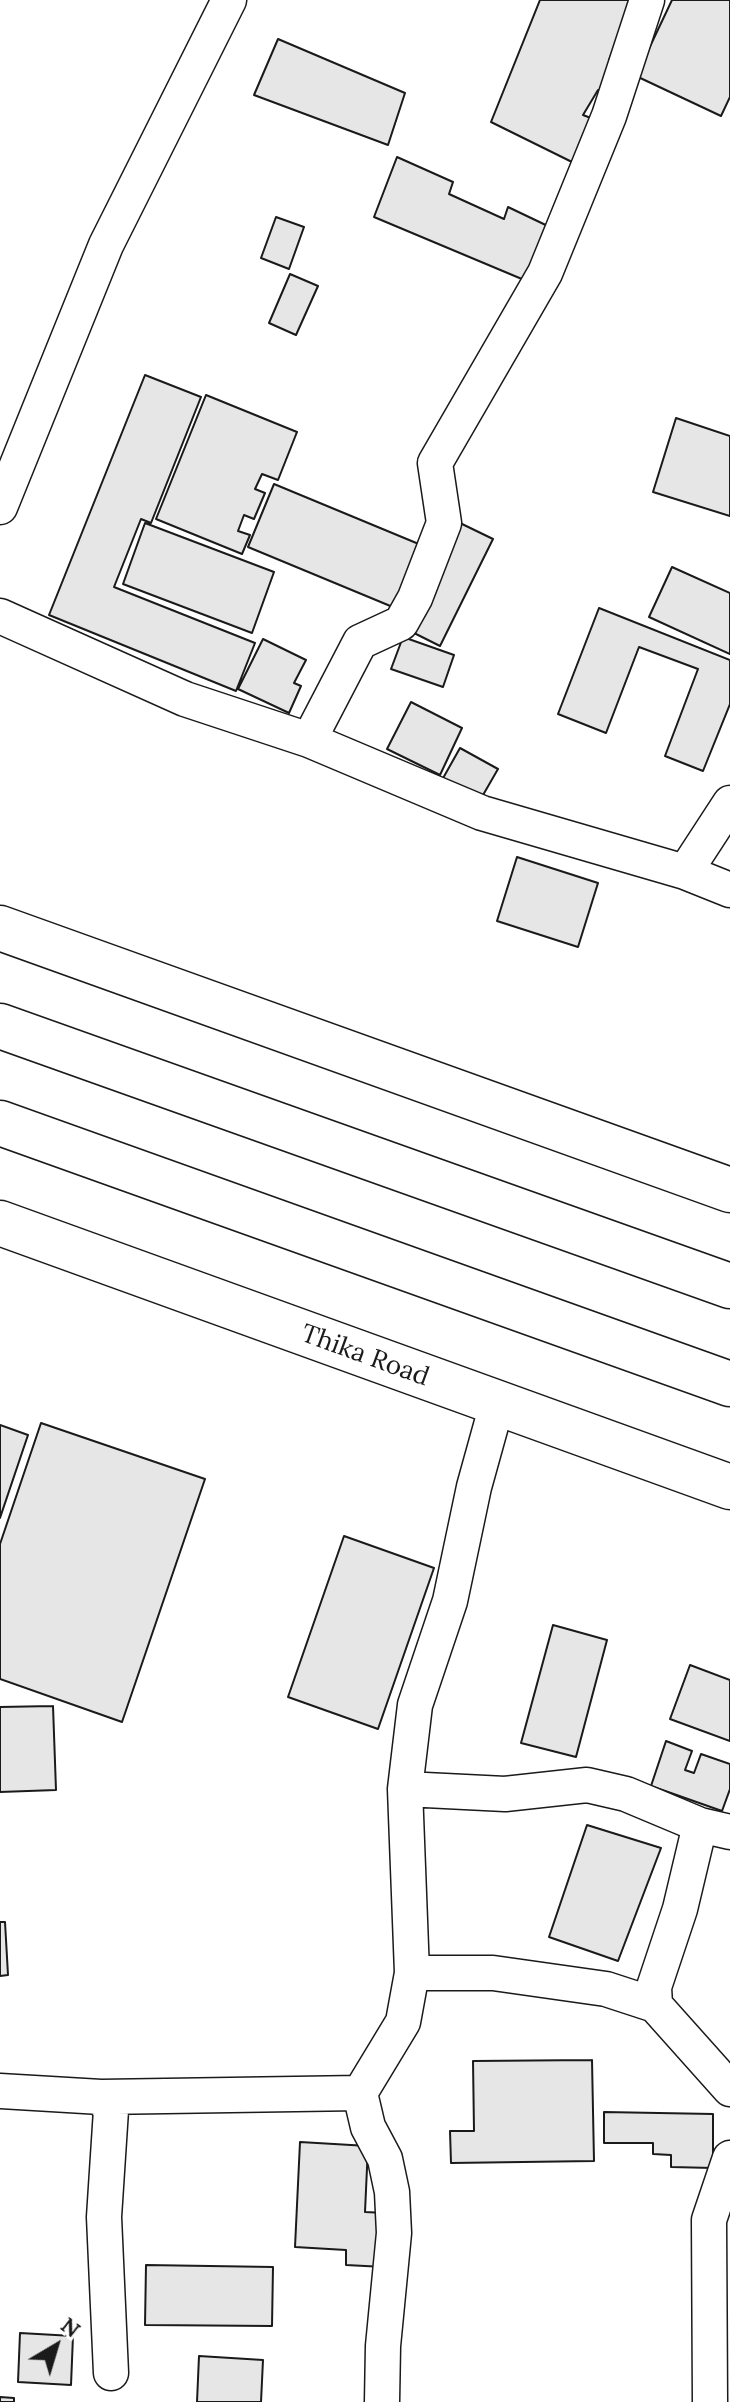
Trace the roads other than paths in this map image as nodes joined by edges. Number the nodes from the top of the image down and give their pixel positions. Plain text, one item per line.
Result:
1 (229, 0) edge
2 (647, 0) edge
3 (0, 507) edge
4 (0, 616) edge
5 (309, 740) junction
6 (730, 803) edge
7 (685, 872) junction
8 (730, 890) edge
9 (0, 928) edge
10 (0, 1026) edge
11 (0, 1123) edge
12 (730, 1190) edge
13 (0, 1223) edge
14 (730, 1286) edge
15 (730, 1384) edge
16 (497, 1404) junction
17 (730, 1487) edge
18 (405, 1789) junction
19 (715, 1829) edge
20 (412, 1973) junction
21 (655, 2005) junction
22 (730, 2089) edge
23 (0, 2091) edge
24 (360, 2093) junction
25 (101, 2097) junction
26 (730, 2158) edge
27 (111, 2373) dead end
28 (382, 2402) edge
29 (710, 2402) edge

1 - 3 street
2 - 5 street
4 - 5 street
5 - 7 street
6 - 7 street
7 - 8 street
9 - 12 main road
10 - 14 main road
11 - 15 main road
13 - 16 main road, Thika Road
16 - 17 main road, Thika Road
16 - 18 street
18 - 19 street
18 - 20 street
19 - 21 street
20 - 21 street
20 - 24 street
21 - 22 street
23 - 25 street
24 - 25 street
24 - 28 street
25 - 27 street
26 - 29 street

